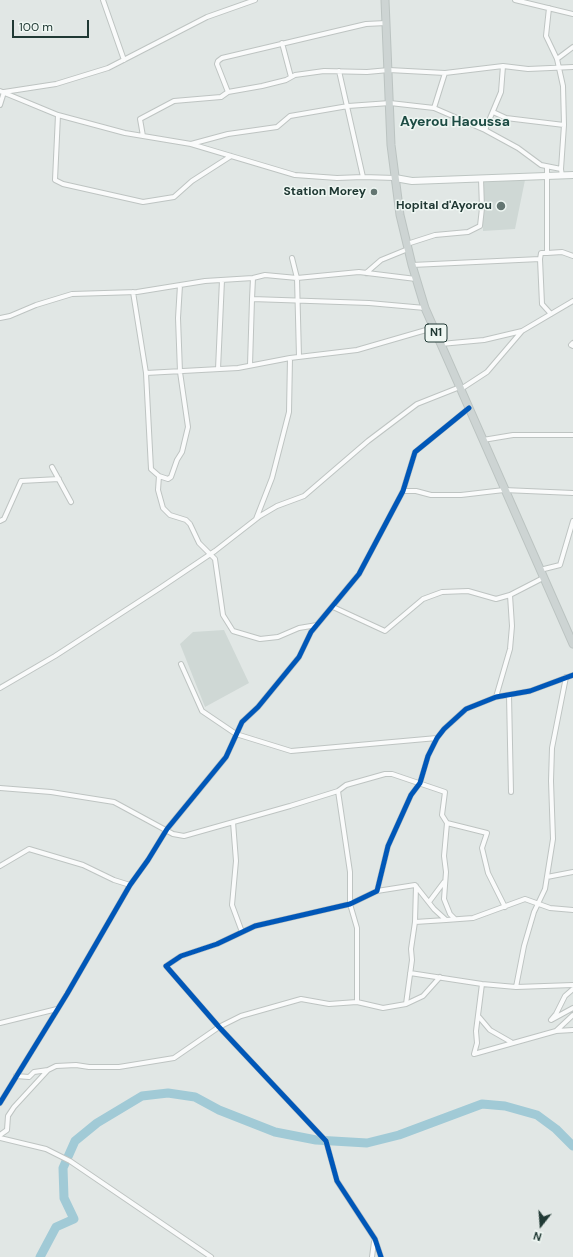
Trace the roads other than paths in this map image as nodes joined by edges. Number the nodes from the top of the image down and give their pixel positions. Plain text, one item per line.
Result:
1 (104, 0) edge
2 (255, 0) edge
3 (385, 0) edge
4 (515, 0) edge
5 (535, 2) edge
6 (549, 8) junction
7 (573, 14) edge
8 (386, 23) junction
9 (282, 43) junction
10 (573, 47) edge
11 (557, 59) junction
12 (124, 60) junction
13 (502, 66) junction
14 (559, 67) junction
15 (573, 68) edge
16 (389, 70) junction
17 (339, 71) junction
18 (445, 73) junction
19 (291, 77) junction
20 (2, 91) edge
21 (228, 92) junction
22 (390, 103) junction
23 (0, 105) edge
24 (348, 106) junction
25 (434, 108) junction
26 (493, 112) junction
27 (58, 115) junction
28 (564, 125) junction
29 (485, 130) junction
30 (143, 136) junction
31 (191, 144) junction
32 (231, 156) junction
33 (547, 167) junction
34 (561, 170) junction
35 (573, 175) edge
36 (562, 176) junction
37 (363, 177) junction
38 (545, 177) junction
39 (395, 178) junction
40 (481, 179) junction
41 (407, 246) junction
42 (547, 252) junction
43 (573, 256) edge
44 (292, 258) dead end
45 (540, 259) junction
46 (412, 265) junction
47 (366, 273) junction
48 (254, 278) junction
49 (297, 278) junction
50 (416, 279) junction
51 (222, 280) junction
52 (180, 285) junction
53 (133, 292) junction
54 (252, 299) junction
55 (296, 300) junction
56 (573, 302) edge
57 (425, 308) junction
58 (551, 314) junction
59 (0, 318) edge
60 (434, 328) junction
61 (522, 331) junction
62 (441, 344) junction
63 (299, 357) junction
64 (290, 358) junction
65 (250, 365) junction
66 (218, 369) junction
67 (180, 372) junction
68 (146, 373) junction
69 (460, 388) junction
70 (469, 408) junction
71 (573, 435) edge
72 (483, 440) junction
73 (52, 467) dead end
74 (159, 476) junction
75 (59, 479) junction
76 (504, 490) junction
77 (403, 491) junction
78 (573, 493) edge
79 (71, 502) dead end
80 (256, 519) junction
81 (0, 521) edge
82 (573, 521) edge
83 (210, 554) junction
84 (542, 574) junction
85 (510, 595) junction
86 (333, 606) junction
87 (317, 625) junction
88 (573, 644) edge
89 (181, 664) dead end
90 (573, 675) edge
91 (566, 677) junction
92 (0, 688) edge
93 (509, 695) junction
94 (496, 698) junction
95 (236, 734) junction
96 (437, 738) junction
97 (420, 783) junction
98 (0, 788) edge
99 (338, 791) junction
100 (511, 792) dead end
101 (233, 822) junction
102 (447, 823) junction
103 (167, 830) junction
104 (0, 866) edge
105 (573, 872) edge
106 (547, 877) junction
107 (445, 880) junction
108 (130, 885) junction
109 (416, 886) junction
110 (377, 891) junction
111 (429, 902) junction
112 (538, 903) junction
113 (350, 904) junction
114 (505, 907) junction
115 (573, 910) edge
116 (446, 920) junction
117 (455, 920) junction
118 (415, 922) junction
119 (242, 932) junction
120 (410, 973) junction
121 (440, 977) junction
122 (482, 984) junction
123 (573, 985) edge
124 (516, 986) junction
125 (573, 989) edge
126 (357, 1002) junction
127 (406, 1004) junction
128 (573, 1008) edge
129 (57, 1010) junction
130 (573, 1015) edge
131 (478, 1017) junction
132 (0, 1023) edge
133 (219, 1027) junction
134 (573, 1030) edge
135 (556, 1031) junction
136 (511, 1042) junction
137 (50, 1069) junction
138 (16, 1076) junction
139 (0, 1102) edge
140 (0, 1135) edge
141 (0, 1138) edge
142 (374, 1239) junction
143 (211, 1257) edge
144 (372, 1257) edge
145 (381, 1257) edge

1 - 12 street
2 - 12 street
3 - 8 main road, N1
4 - 5 street
5 - 6 street
6 - 7 street
6 - 11 street
8 - 9 street
8 - 16 main road, N1
9 - 19 street
9 - 21 street
10 - 11 street
11 - 14 street
12 - 20 street
13 - 14 street
13 - 18 street
13 - 26 street
14 - 15 street
14 - 28 street
16 - 17 street
16 - 18 street
16 - 22 main road, N1
17 - 19 street
17 - 24 street
18 - 25 street
19 - 21 street
20 - 23 street
20 - 27 street
21 - 30 street
22 - 24 street
22 - 25 street
22 - 39 main road, N1
24 - 31 street
24 - 37 street
25 - 29 street
26 - 28 street
26 - 29 street
27 - 30 street
27 - 32 street
28 - 34 street
29 - 33 street
30 - 31 street
31 - 32 street
32 - 37 street
33 - 34 street
33 - 38 street
34 - 36 street
35 - 36 street
36 - 38 street
37 - 39 street
38 - 40 street
38 - 42 street
39 - 40 street
39 - 41 main road, N1
40 - 41 street
41 - 46 main road, N1
41 - 47 street
42 - 43 street
42 - 45 street
44 - 49 street
45 - 46 street
45 - 58 street
46 - 50 main road, N1
47 - 49 street
47 - 50 street
48 - 49 street
48 - 51 street
48 - 54 street
49 - 55 street
50 - 57 main road, N1
51 - 52 street
51 - 66 street
52 - 53 street
52 - 67 street
53 - 59 street
53 - 68 street
54 - 55 street
54 - 65 street
55 - 57 street
55 - 63 street
56 - 58 street
57 - 60 main road, N1
58 - 61 street
60 - 62 main road, N1
60 - 63 street
61 - 62 street
61 - 69 street
62 - 69 main road, N1
63 - 64 street
64 - 65 street
64 - 80 street
65 - 66 street
66 - 67 street
67 - 68 street
67 - 74 street
68 - 74 street
69 - 70 main road, N1
69 - 80 street
70 - 72 main road, N1
70 - 77 street
71 - 72 street
72 - 76 main road, N1
73 - 75 street
74 - 83 street
75 - 79 street
75 - 81 street
76 - 77 street
76 - 78 street
76 - 84 main road, N1
77 - 86 street
80 - 83 street
82 - 84 street
83 - 87 street
83 - 92 street
84 - 85 street
84 - 88 main road, N1
85 - 86 street
85 - 94 street
86 - 87 street
87 - 95 street
89 - 95 street
90 - 91 street
91 - 93 street
91 - 106 street
93 - 94 street
93 - 100 street
94 - 96 street
95 - 96 street
95 - 103 street
96 - 97 street
97 - 99 street
97 - 102 street
97 - 110 street
98 - 103 street
99 - 101 street
99 - 113 street
101 - 103 street
101 - 119 street
102 - 107 street
102 - 114 street
103 - 108 street
104 - 108 street
105 - 106 street
106 - 112 street
107 - 111 street
107 - 117 street
108 - 129 street
109 - 110 street
109 - 111 street
109 - 118 street
110 - 113 street
111 - 116 street
112 - 114 street
112 - 115 street
112 - 124 street
113 - 119 street
113 - 126 street
114 - 117 street
116 - 117 street
116 - 118 street
118 - 120 street
119 - 133 street
120 - 121 street
120 - 127 street
121 - 122 street
121 - 127 street
122 - 124 street
122 - 131 street
123 - 124 street
125 - 128 street
126 - 127 street
126 - 133 street
129 - 132 street
129 - 138 street
130 - 135 street
131 - 136 street
131 - 136 street
133 - 137 street
133 - 142 street
134 - 135 street
135 - 136 street
137 - 138 street
137 - 140 street
138 - 139 street
141 - 143 street
142 - 144 street
142 - 145 street

